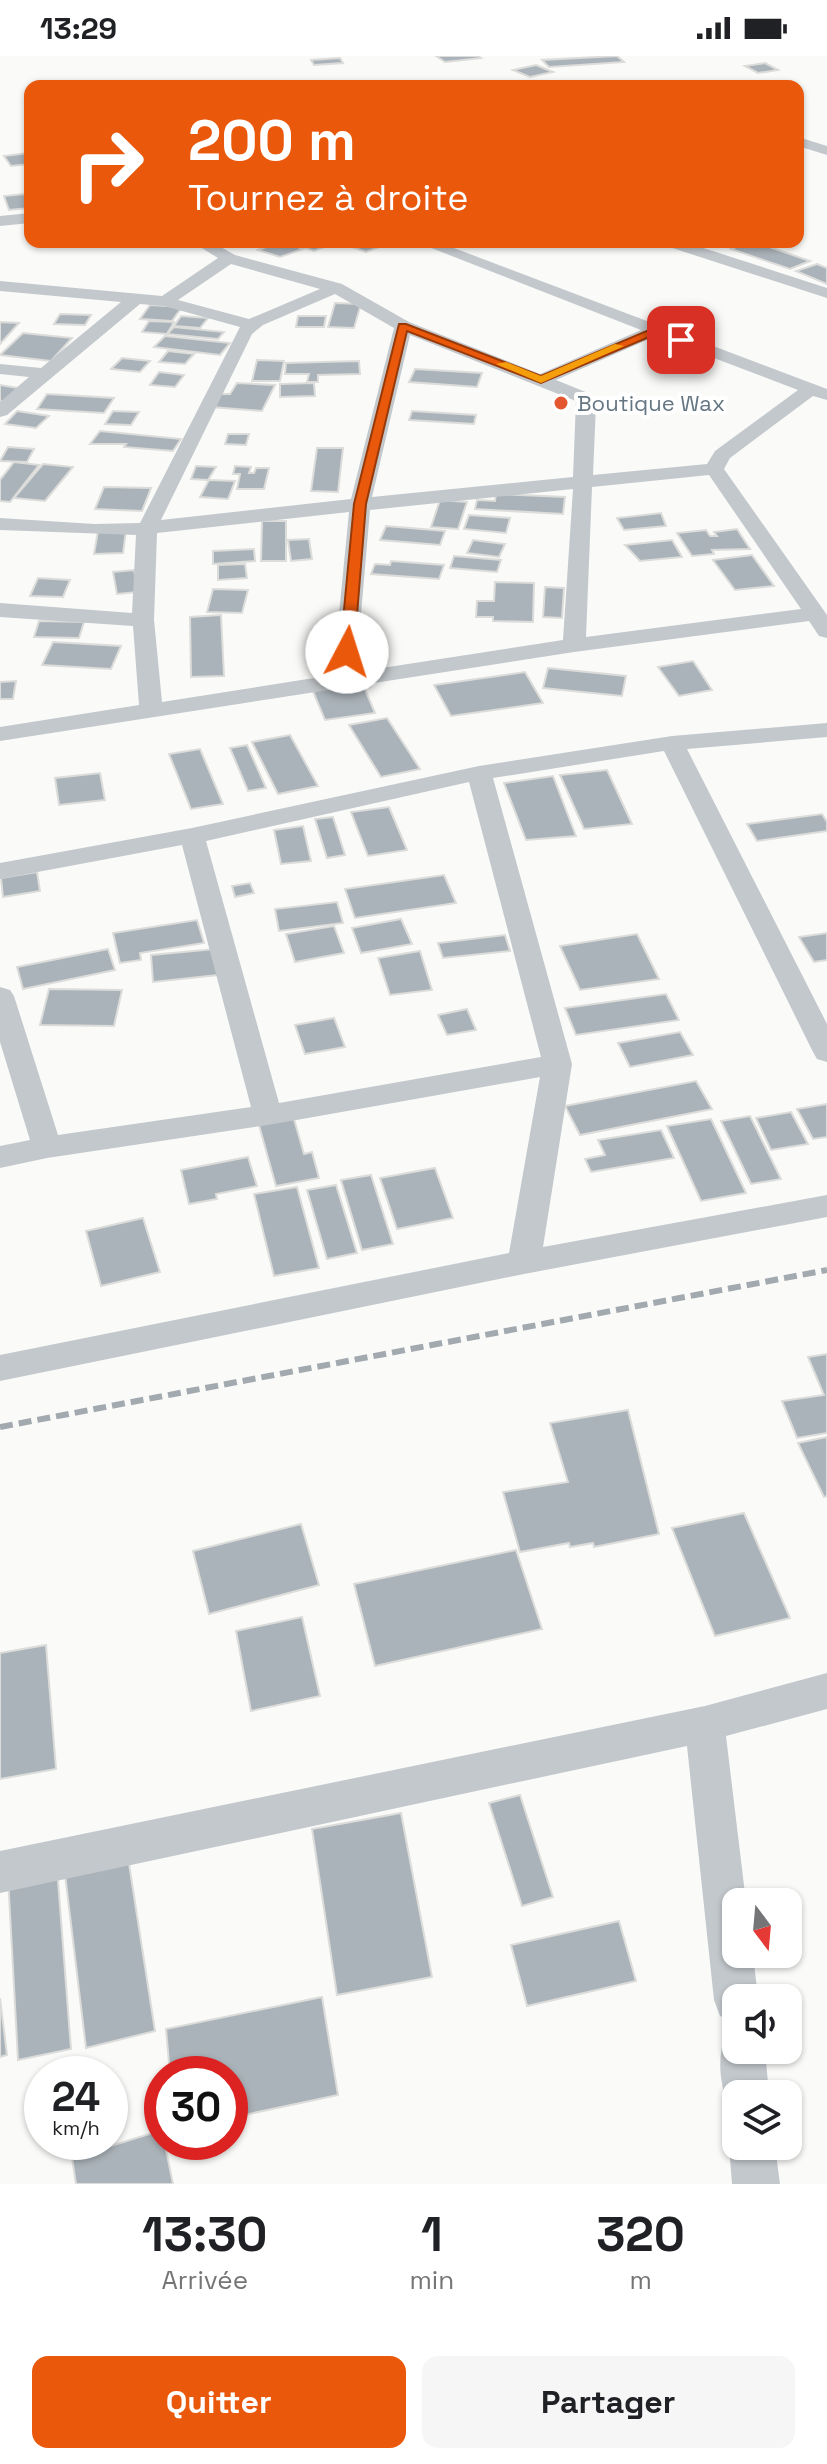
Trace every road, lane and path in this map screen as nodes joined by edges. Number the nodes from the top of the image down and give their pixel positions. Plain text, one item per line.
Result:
1 (804, 143) edge
2 (827, 151) edge
3 (24, 219) edge
4 (0, 221) edge
5 (211, 248) edge
6 (440, 248) edge
7 (688, 248) edge
8 (229, 258) junction
9 (0, 286) edge
10 (336, 288) junction
11 (827, 293) edge
12 (135, 299) junction
13 (165, 301) junction
14 (251, 325) junction
15 (403, 326) junction
16 (656, 330) junction
17 (0, 369) edge
18 (47, 374) junction
19 (541, 380) junction
20 (818, 392) edge
21 (0, 411) edge
22 (714, 469) junction
23 (581, 481) junction
24 (360, 504) junction
25 (0, 524) edge
26 (147, 529) junction
27 (0, 610) edge
28 (143, 620) junction
29 (821, 623) edge
30 (574, 645) junction
31 (344, 681) junction
32 (151, 711) junction
33 (827, 730) edge
34 (0, 734) edge
35 (672, 743) junction
36 (479, 773) junction
37 (192, 836) junction
38 (0, 871) edge
39 (0, 996) edge
40 (827, 1052) edge
41 (557, 1064) junction
42 (268, 1115) junction
43 (47, 1147) junction
44 (0, 1157) edge
45 (827, 1206) edge
46 (524, 1262) junction
47 (0, 1368) edge
48 (827, 1691) edge
49 (705, 1724) junction
50 (0, 1872) edge
51 (734, 1984) edge
52 (753, 2160) edge
53 (756, 2184) edge

1 - 2 street
3 - 4 street
5 - 8 street
6 - 16 street
7 - 11 street
8 - 10 street
8 - 13 street
9 - 12 street
10 - 14 street
10 - 15 street
12 - 13 street
12 - 18 street
13 - 14 street
14 - 26 street
15 - 19 street
15 - 24 street
16 - 19 street
16 - 20 street
17 - 18 street
18 - 21 street
19 - 23 street
20 - 22 street
22 - 23 street
22 - 29 street
23 - 24 street
23 - 30 street
24 - 26 street
24 - 31 street
25 - 26 street
26 - 28 street
27 - 28 street
28 - 32 street
29 - 30 street
30 - 31 street
31 - 32 street
32 - 34 street
33 - 35 street
35 - 36 street
35 - 40 street
36 - 37 street
36 - 41 street
37 - 38 street
37 - 42 street
39 - 43 street
41 - 42 street
41 - 46 street
42 - 43 street
43 - 44 street
45 - 46 street
46 - 47 street
48 - 49 street
49 - 50 street
49 - 51 street
52 - 53 street

